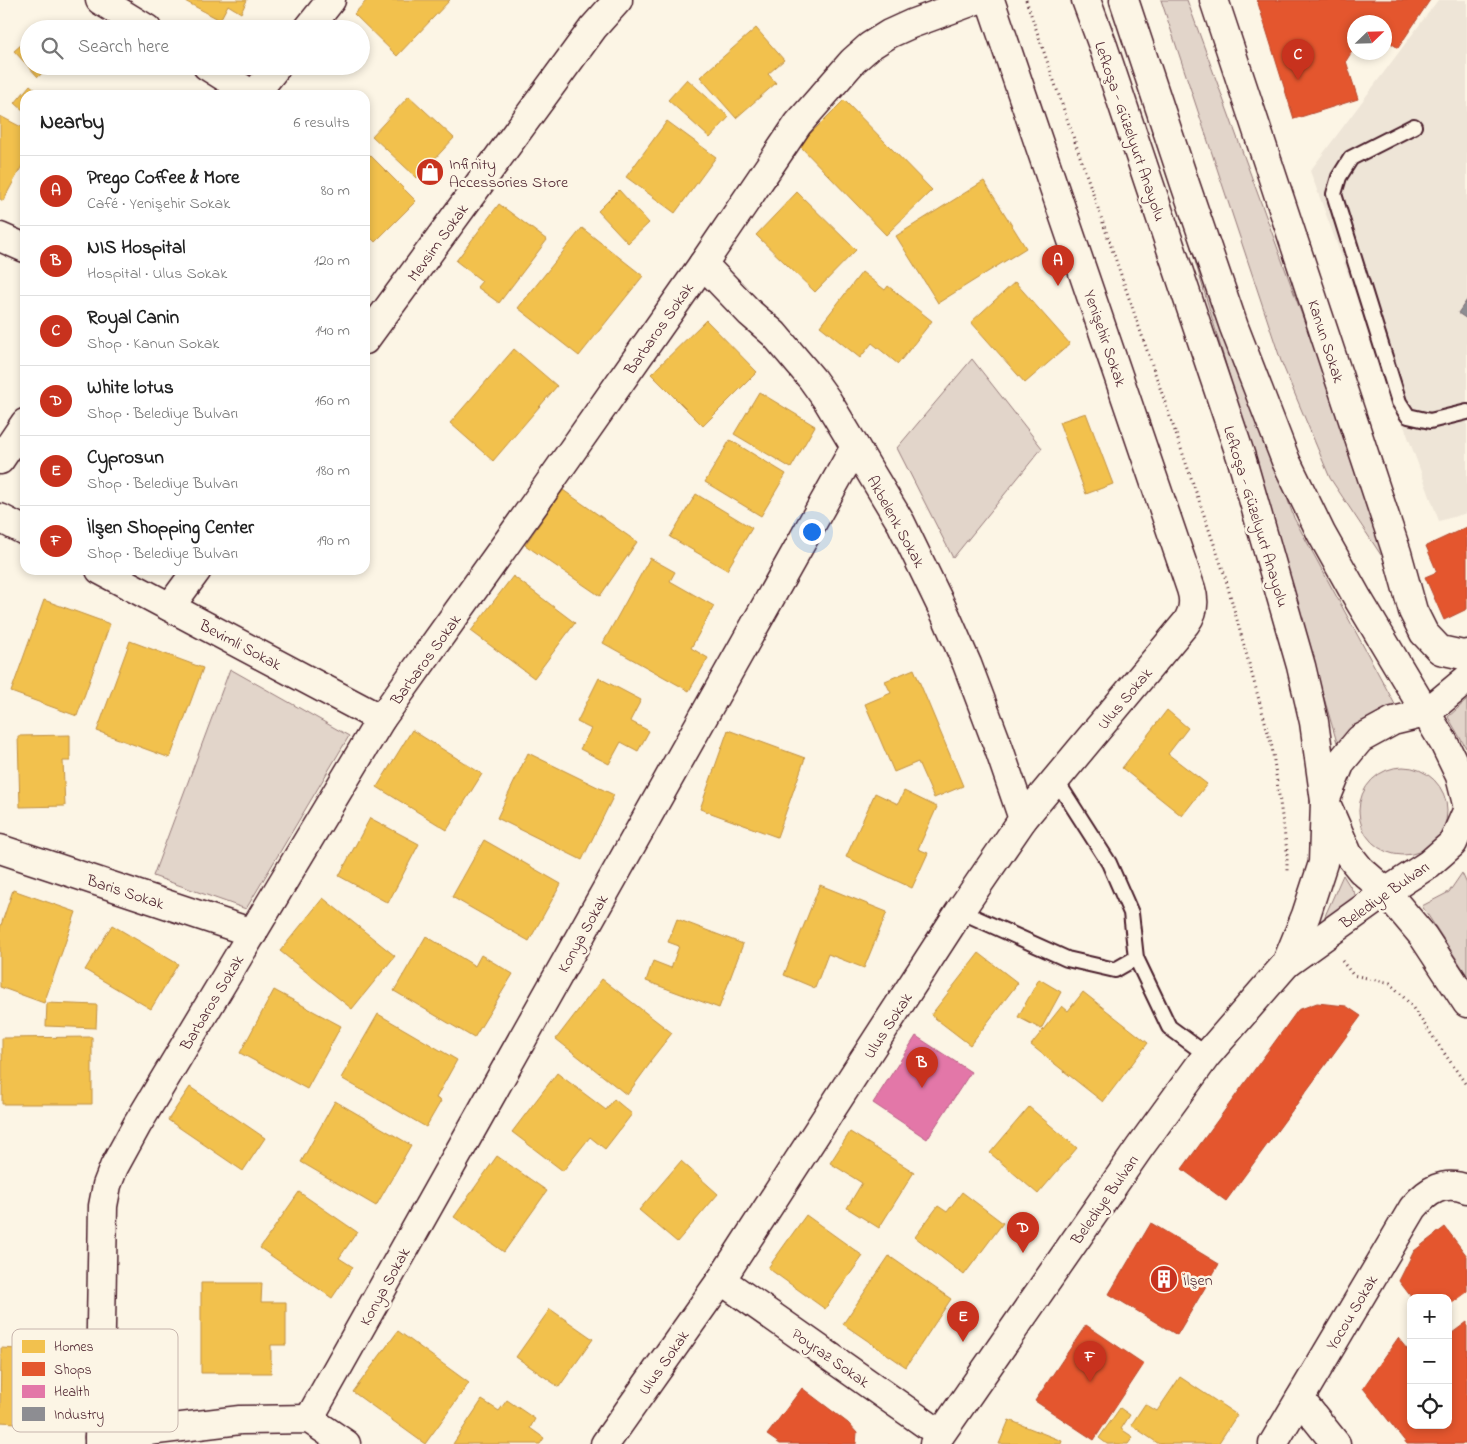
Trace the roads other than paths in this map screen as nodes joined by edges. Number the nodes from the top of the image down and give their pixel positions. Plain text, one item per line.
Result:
1 (100, 0) edge
2 (331, 0) edge
3 (618, 0) edge
4 (976, 0) edge
5 (990, 0) edge
6 (1086, 0) edge
7 (1124, 0) edge
8 (1214, 0) edge
9 (132, 20) edge
10 (315, 20) edge
11 (222, 75) edge
12 (270, 75) edge
13 (246, 90) edge
14 (258, 90) edge
15 (1414, 126) dead end
16 (0, 237) edge
17 (20, 246) edge
18 (703, 264) junction
19 (370, 333) edge
20 (1467, 412) edge
21 (20, 430) edge
22 (855, 447) junction
23 (0, 460) edge
24 (0, 518) edge
25 (20, 528) edge
26 (109, 575) edge
27 (193, 575) edge
28 (170, 607) junction
29 (1188, 620) joint
30 (1467, 654) edge
31 (1467, 679) edge
32 (1426, 713) junction
33 (381, 719) junction
34 (1056, 780) junction
35 (1324, 801) junction
36 (1467, 804) edge
37 (1467, 811) edge
38 (1023, 819) junction
39 (0, 850) edge
40 (1386, 892) junction
41 (960, 911) junction
42 (252, 933) junction
43 (1136, 958) junction
44 (1286, 964) junction
45 (1467, 1003) edge
46 (1207, 1056) junction
47 (1467, 1189) edge
48 (721, 1280) junction
49 (101, 1329) edge
50 (1300, 1399) junction
51 (309, 1419) junction
52 (178, 1429) edge
53 (155, 1432) edge
54 (937, 1439) edge
55 (99, 1440) edge
56 (346, 1444) edge
57 (605, 1444) edge
58 (1273, 1444) edge
59 (1336, 1444) edge

1 - 9 main road
2 - 10 main road
3 - 19 main road, Mevsim Sokak
4 - 18 main road, Barbaros Sokak
5 - 29 main road, Yenişehir Sokak
6 - 35 main road, Lefkoşa - Güzelyurt Anayolu
7 - 32 main road, Lefkoşa - Güzelyurt Anayolu
8 - 30 main road, Kanun Sokak
11 - 13 main road
12 - 14 main road
15 - 20 lane
16 - 17 main road
18 - 22 main road, Akbelenk Sokak
18 - 33 main road, Barbaros Sokak
21 - 23 main road
22 - 38 main road, Akbelenk Sokak
22 - 51 main road, Konya Sokak
24 - 25 main road
26 - 28 main road, Bevimli Sokak
27 - 28 main road
28 - 33 main road, Bevimli Sokak
29 - 34 main road, Ulus Sokak
31 - 32 main road
32 - 35 main road, Belediye Bulvarı
32 - 36 main road, Lefkoşa - Güzelyurt Anayolu
33 - 42 main road, Barbaros Sokak
34 - 38 main road, Ulus Sokak
34 - 43 lane
35 - 40 main road, Lefkoşa - Güzelyurt Anayolu
35 - 44 main road, Belediye Bulvarı
37 - 40 main road, Belediye Bulvarı
38 - 41 main road, Ulus Sokak
39 - 42 main road, Baris Sokak
40 - 44 main road, Belediye Bulvarı
40 - 45 main road, Lefkoşa - Güzelyurt Anayolu
41 - 43 lane
41 - 48 main road, Ulus Sokak
42 - 49 main road, Barbaros Sokak
43 - 46 lane
44 - 46 main road, Belediye Bulvarı
46 - 54 main road, Belediye Bulvarı
47 - 50 main road, Yocou Sokak
48 - 54 main road, Poyraz Sokak
48 - 57 main road, Ulus Sokak
50 - 58 main road, Yocou Sokak
50 - 59 main road
51 - 52 main road
51 - 56 main road
53 - 55 main road

